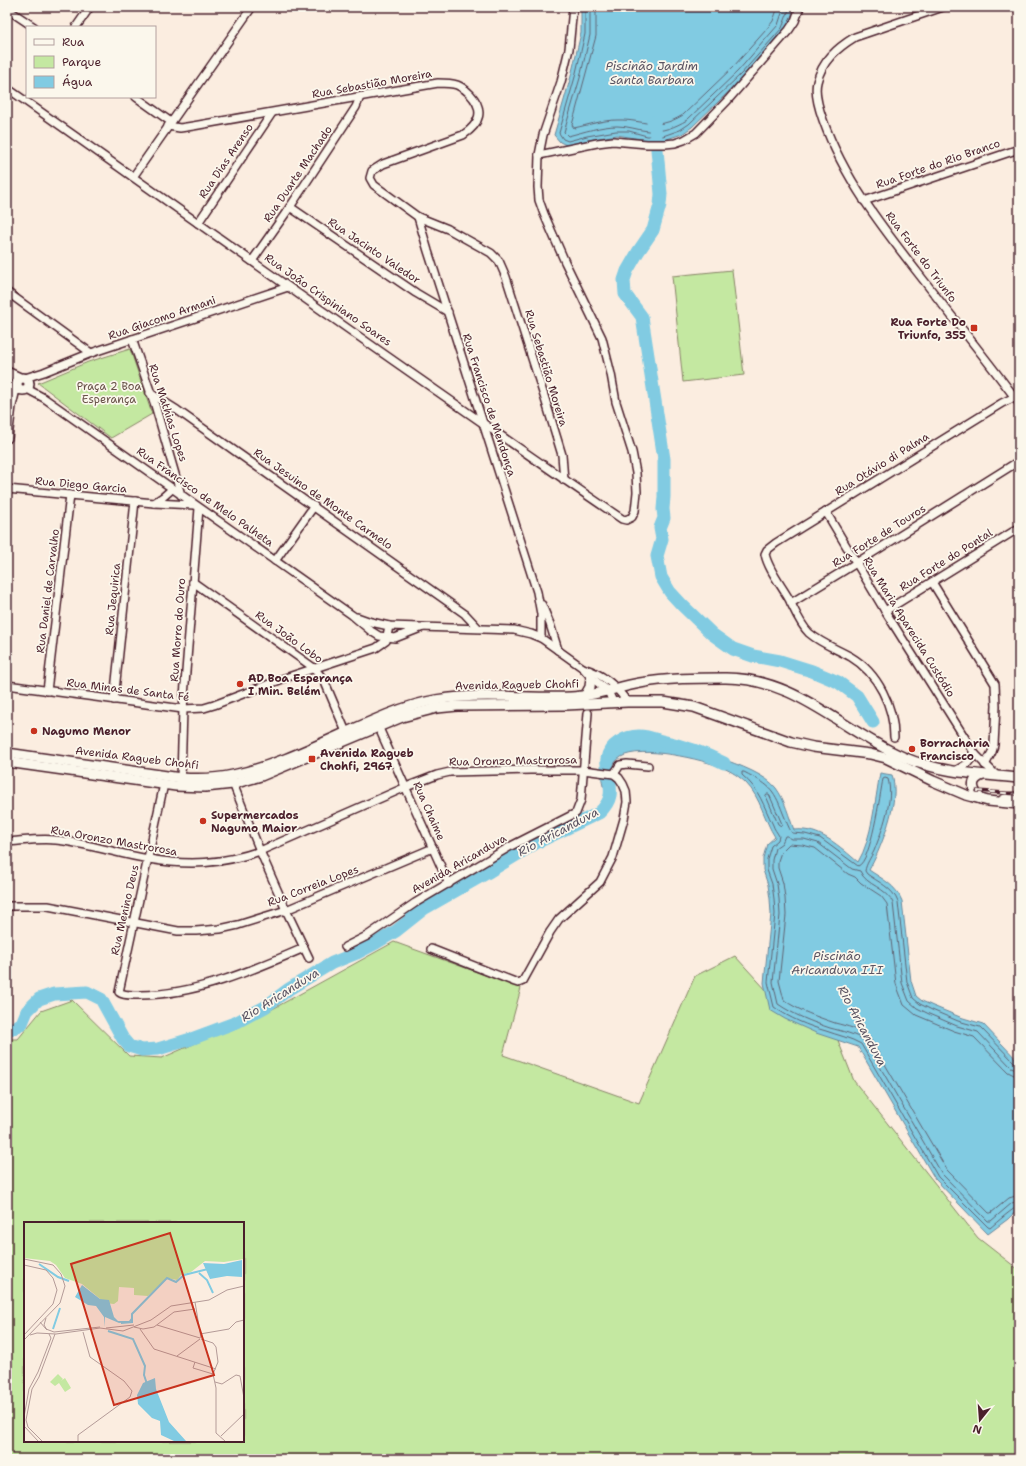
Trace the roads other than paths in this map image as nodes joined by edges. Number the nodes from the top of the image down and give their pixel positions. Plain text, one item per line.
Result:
1 (90, 7) edge
2 (252, 7) edge
3 (573, 7) edge
4 (800, 7) edge
5 (943, 7) edge
6 (7, 9) edge
7 (32, 26) edge
8 (77, 26) edge
9 (7, 88) edge
10 (137, 98) edge
11 (360, 98) junction
12 (272, 113) junction
13 (170, 124) junction
14 (1019, 149) edge
15 (539, 155) junction
16 (133, 177) junction
17 (864, 201) junction
18 (290, 207) junction
19 (418, 217) junction
20 (198, 222) junction
21 (252, 261) junction
22 (288, 287) junction
23 (7, 292) edge
24 (448, 312) junction
25 (132, 339) junction
26 (91, 353) junction
27 (7, 373) edge
28 (23, 383) junction
29 (150, 393) junction
30 (1018, 401) edge
31 (482, 422) junction
32 (8, 425) edge
33 (7, 438) edge
34 (1019, 461) edge
35 (564, 480) junction
36 (172, 488) junction
37 (7, 489) edge
38 (70, 494) junction
39 (181, 495) junction
40 (134, 500) junction
41 (154, 503) junction
42 (197, 506) junction
43 (314, 506) junction
44 (826, 512) junction
45 (1019, 528) edge
46 (275, 561) junction
47 (856, 563) junction
48 (193, 582) junction
49 (932, 582) junction
50 (539, 599) junction
51 (791, 603) junction
52 (885, 611) junction
53 (352, 615) junction
54 (389, 626) junction
55 (423, 627) junction
56 (478, 628) junction
57 (387, 638) junction
58 (541, 638) junction
59 (558, 650) junction
60 (314, 668) junction
61 (583, 668) junction
62 (591, 677) junction
63 (7, 685) edge
64 (618, 688) junction
65 (47, 691) junction
66 (608, 691) junction
67 (585, 696) junction
68 (114, 700) junction
69 (613, 702) junction
70 (627, 702) junction
71 (183, 709) junction
72 (588, 713) dead end
73 (378, 726) junction
74 (346, 732) junction
75 (894, 737) dead end
76 (7, 754) edge
77 (975, 754) junction
78 (7, 762) edge
79 (985, 765) junction
80 (648, 766) dead end
81 (584, 770) junction
82 (953, 772) junction
83 (612, 773) junction
84 (983, 775) junction
85 (997, 776) junction
86 (181, 778) junction
87 (1019, 778) edge
88 (232, 780) junction
89 (164, 784) junction
90 (406, 787) junction
91 (1019, 797) edge
92 (981, 799) junction
93 (998, 802) junction
94 (1019, 804) edge
95 (7, 842) edge
96 (433, 848) junction
97 (260, 851) junction
98 (148, 859) junction
99 (450, 884) junction
100 (7, 906) edge
101 (286, 910) junction
102 (134, 923) junction
103 (345, 947) dead end
104 (304, 948) junction
105 (431, 949) dead end
106 (309, 958) dead end

1 - 8 street
2 - 13 street
3 - 15 street
4 - 15 street
5 - 17 street, Rua Forte do Triunfo
6 - 7 street
9 - 16 street, Rua João Crispiniano Soares
10 - 13 street
11 - 12 street, Rua Sebastião Moreira
11 - 18 street, Rua Duarte Machado
11 - 19 street, Rua Sebastião Moreira
12 - 13 street, Rua Sebastião Moreira
12 - 20 street, Rua Dias Arenso
13 - 16 street
14 - 17 street, Rua Forte do Rio Branco
15 - 35 street, Rua João Crispiniano Soares
16 - 20 street, Rua João Crispiniano Soares
17 - 30 street, Rua Forte do Triunfo
18 - 21 street, Rua Duarte Machado
18 - 24 street, Rua Jacinto Valedor
19 - 24 street, Rua Francisco de Mendonça
19 - 35 street, Rua Sebastião Moreira
20 - 21 street, Rua João Crispiniano Soares
21 - 22 street, Rua João Crispiniano Soares
22 - 25 street, Rua Giacomo Armani
22 - 31 street, Rua João Crispiniano Soares
23 - 26 street
24 - 31 street, Rua Francisco de Mendonça
25 - 26 street, Rua Giacomo Armani
25 - 29 street, Rua Mathias Lopes
26 - 28 street, Rua Giacomo Armani
27 - 28 main road, Rua Francisco de Melo Palheta
28 - 32 main road
28 - 36 street, Rua Francisco de Melo Palheta
29 - 39 street, Rua Mathias Lopes
29 - 43 street, Rua Jesuino de Monte Carmelo
30 - 44 street, Rua Otávio di Palma
31 - 35 street, Rua João Crispiniano Soares
31 - 50 street, Rua Francisco de Mendonça
32 - 33 main road
34 - 47 street, Rua Forte de Touros
36 - 39 street, Rua Francisco de Melo Palheta
36 - 41 street
37 - 38 street, Rua Diego Garcia
38 - 40 street, Rua Diego Garcia
38 - 65 street, Rua Daniel de Carvalho
39 - 42 street, Rua Francisco de Melo Palheta
40 - 41 street, Rua Diego Garcia
40 - 68 street, Rua Jequirica
41 - 42 street, Rua Diego Garcia
42 - 46 street, Rua Francisco de Melo Palheta
42 - 48 street, Rua Morro do Ouro
43 - 46 street
43 - 56 street, Rua Jesuino de Monte Carmelo
44 - 47 street, Rua Maria Aparecida Custódio
44 - 51 street, Rua Otávio di Palma
45 - 49 street, Rua Forte do Pontal
46 - 53 street, Rua Francisco de Melo Palheta
47 - 51 street, Rua Forte de Touros
47 - 52 street, Rua Maria Aparecida Custódio
48 - 60 street, Rua João Lobo
48 - 71 street, Rua Morro do Ouro
49 - 52 street, Rua Forte do Pontal
49 - 79 street
50 - 58 street, Rua Francisco de Mendonça
50 - 59 street, Rua Francisco de Mendonça
51 - 75 street
52 - 77 street, Rua Maria Aparecida Custódio
53 - 54 street, Rua Francisco de Melo Palheta
53 - 57 street, Rua Francisco de Melo Palheta
54 - 55 street, Rua Francisco de Melo Palheta
54 - 57 street
55 - 56 street, Rua Francisco de Melo Palheta
55 - 57 street, Rua Francisco de Melo Palheta
56 - 58 street, Rua Francisco de Melo Palheta
57 - 60 street, Rua Minas de Santa Fé
58 - 59 street, Rua Francisco de Melo Palheta
59 - 61 street, Rua Francisco de Melo Palheta
60 - 71 street, Rua Minas de Santa Fé
60 - 74 street, Rua João Lobo
61 - 62 street, Rua Francisco de Melo Palheta
61 - 64 street, Rua Francisco de Melo Palheta
62 - 66 street, Rua Francisco de Melo Palheta
62 - 67 main road
63 - 65 street, Rua Minas de Santa Fé
64 - 66 main road, Avenida Ragueb Chohfi
64 - 70 street, Rua Francisco de Melo Palheta
64 - 82 main road, Avenida Ragueb Chohfi
65 - 68 street, Rua Minas de Santa Fé
66 - 67 main road, Avenida Ragueb Chohfi
66 - 69 street, Rua Francisco de Melo Palheta
67 - 74 main road, Avenida Ragueb Chohfi
68 - 71 street, Rua Minas de Santa Fé
69 - 70 main road, Avenida Ragueb Chohfi
69 - 73 main road, Avenida Ragueb Chohfi
70 - 92 main road, Avenida Ragueb Chohfi
71 - 86 street, Rua Morro do Ouro
72 - 81 street
73 - 88 main road, Avenida Ragueb Chohfi
73 - 90 street, Rua Chaime
74 - 88 main road, Avenida Ragueb Chohfi
76 - 86 main road, Avenida Ragueb Chohfi
77 - 79 street, Rua Maria Aparecida Custódio
77 - 82 street
78 - 89 main road, Avenida Ragueb Chohfi
79 - 85 street, Rua Maria Aparecida Custódio
80 - 83 street
81 - 83 street, Rua Oronzo Mastrorosa
81 - 90 street, Rua Oronzo Mastrorosa
81 - 99 street, Avenida Aricanduva
82 - 84 main road, Avenida Ragueb Chohfi
83 - 105 street
84 - 85 main road, Avenida Ragueb Chohfi
84 - 92 main road
85 - 87 main road, Avenida Ragueb Chohfi
86 - 88 main road, Avenida Ragueb Chohfi
88 - 89 main road, Avenida Ragueb Chohfi
88 - 97 street
89 - 98 street, Rua Menino Deus
90 - 96 street, Rua Chaime
90 - 97 street, Rua Oronzo Mastrorosa
91 - 93 main road
92 - 93 main road, Avenida Ragueb Chohfi
93 - 94 main road, Avenida Ragueb Chohfi
95 - 98 street, Rua Oronzo Mastrorosa
96 - 99 street, Rua Chaime
96 - 101 street, Rua Correia Lopes
97 - 98 street, Rua Oronzo Mastrorosa
97 - 101 street
98 - 102 street, Rua Menino Deus
99 - 103 street, Avenida Aricanduva
100 - 102 street, Rua Correia Lopes
101 - 102 street, Rua Correia Lopes
101 - 104 street
102 - 104 street, Rua Menino Deus
104 - 106 street

